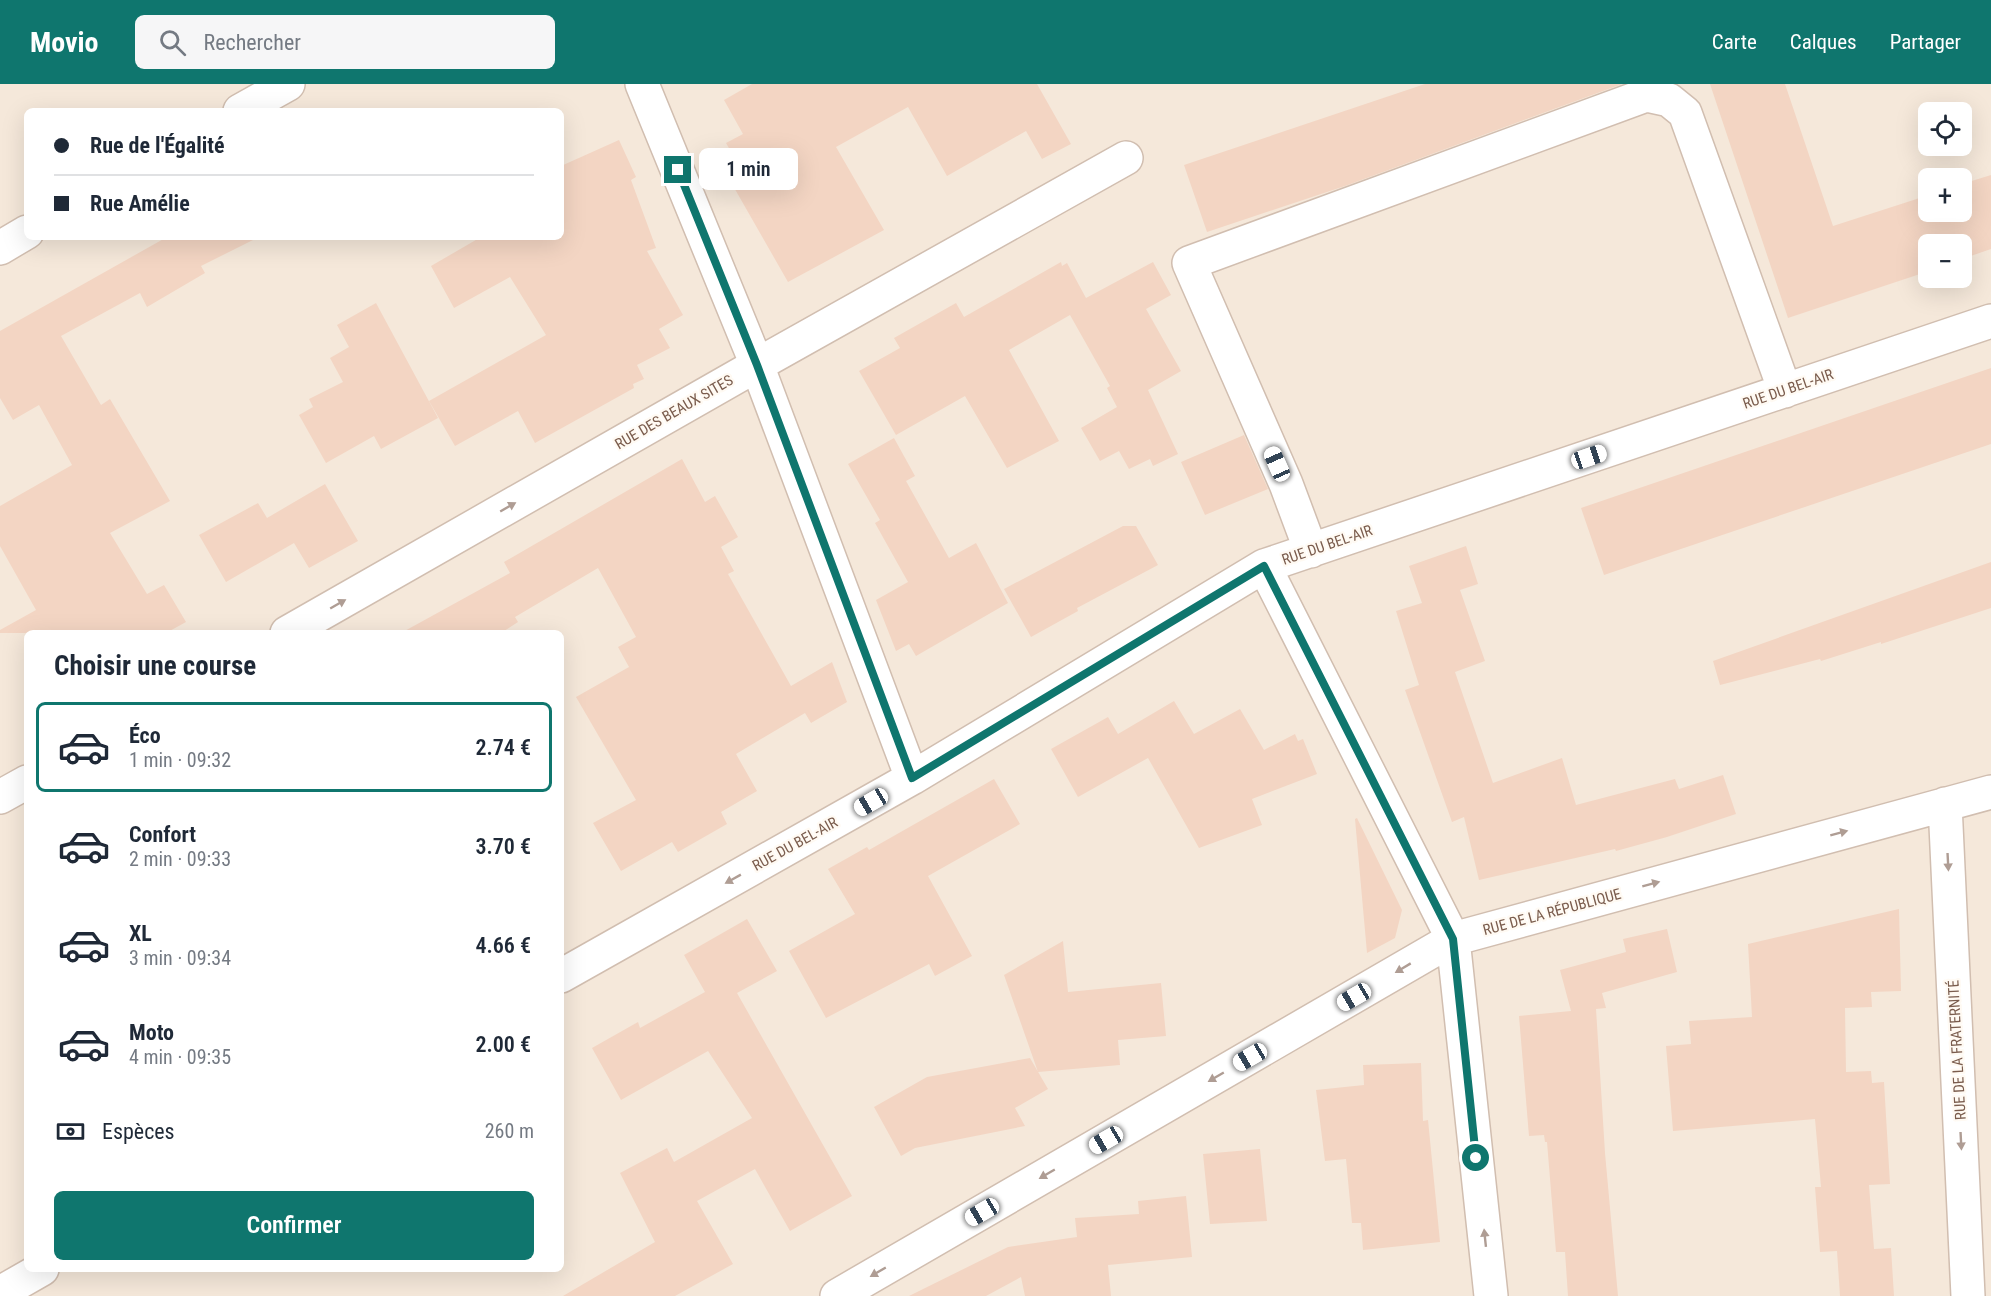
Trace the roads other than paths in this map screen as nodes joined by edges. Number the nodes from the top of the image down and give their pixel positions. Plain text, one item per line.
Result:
1 (288, 84) edge
2 (642, 84) edge
3 (245, 108) edge
4 (1126, 158) dead end
5 (1991, 321) edge
6 (757, 365) junction
7 (1785, 391) junction
8 (1311, 550) junction
9 (1264, 566) junction
10 (292, 630) edge
11 (912, 778) junction
12 (24, 784) edge
13 (1991, 792) edge
14 (0, 797) edge
15 (1945, 804) junction
16 (1453, 939) junction
17 (564, 974) edge
18 (37, 1272) edge
19 (0, 1293) edge
20 (837, 1296) edge
21 (1491, 1296) edge
22 (1968, 1296) edge

1 - 3 street
2 - 6 street
4 - 6 street, RUE DES BEAUX SITES
5 - 7 street, RUE DU BEL-AIR
10 -> 6 street, RUE DES BEAUX SITES
6 - 11 street
7 - 8 street, RUE DU BEL-AIR
7 - 8 street
8 - 9 street, RUE DU BEL-AIR
9 - 11 street, RUE DU BEL-AIR
9 - 16 street
11 -> 17 street, RUE DU BEL-AIR
12 - 14 street
13 - 15 street, RUE DE LA RÉPUBLIQUE
16 -> 15 street, RUE DE LA RÉPUBLIQUE
15 -> 22 street, RUE DE LA FRATERNITÉ
16 -> 20 street, RUE DE LA RÉPUBLIQUE
21 -> 16 street
18 - 19 street

